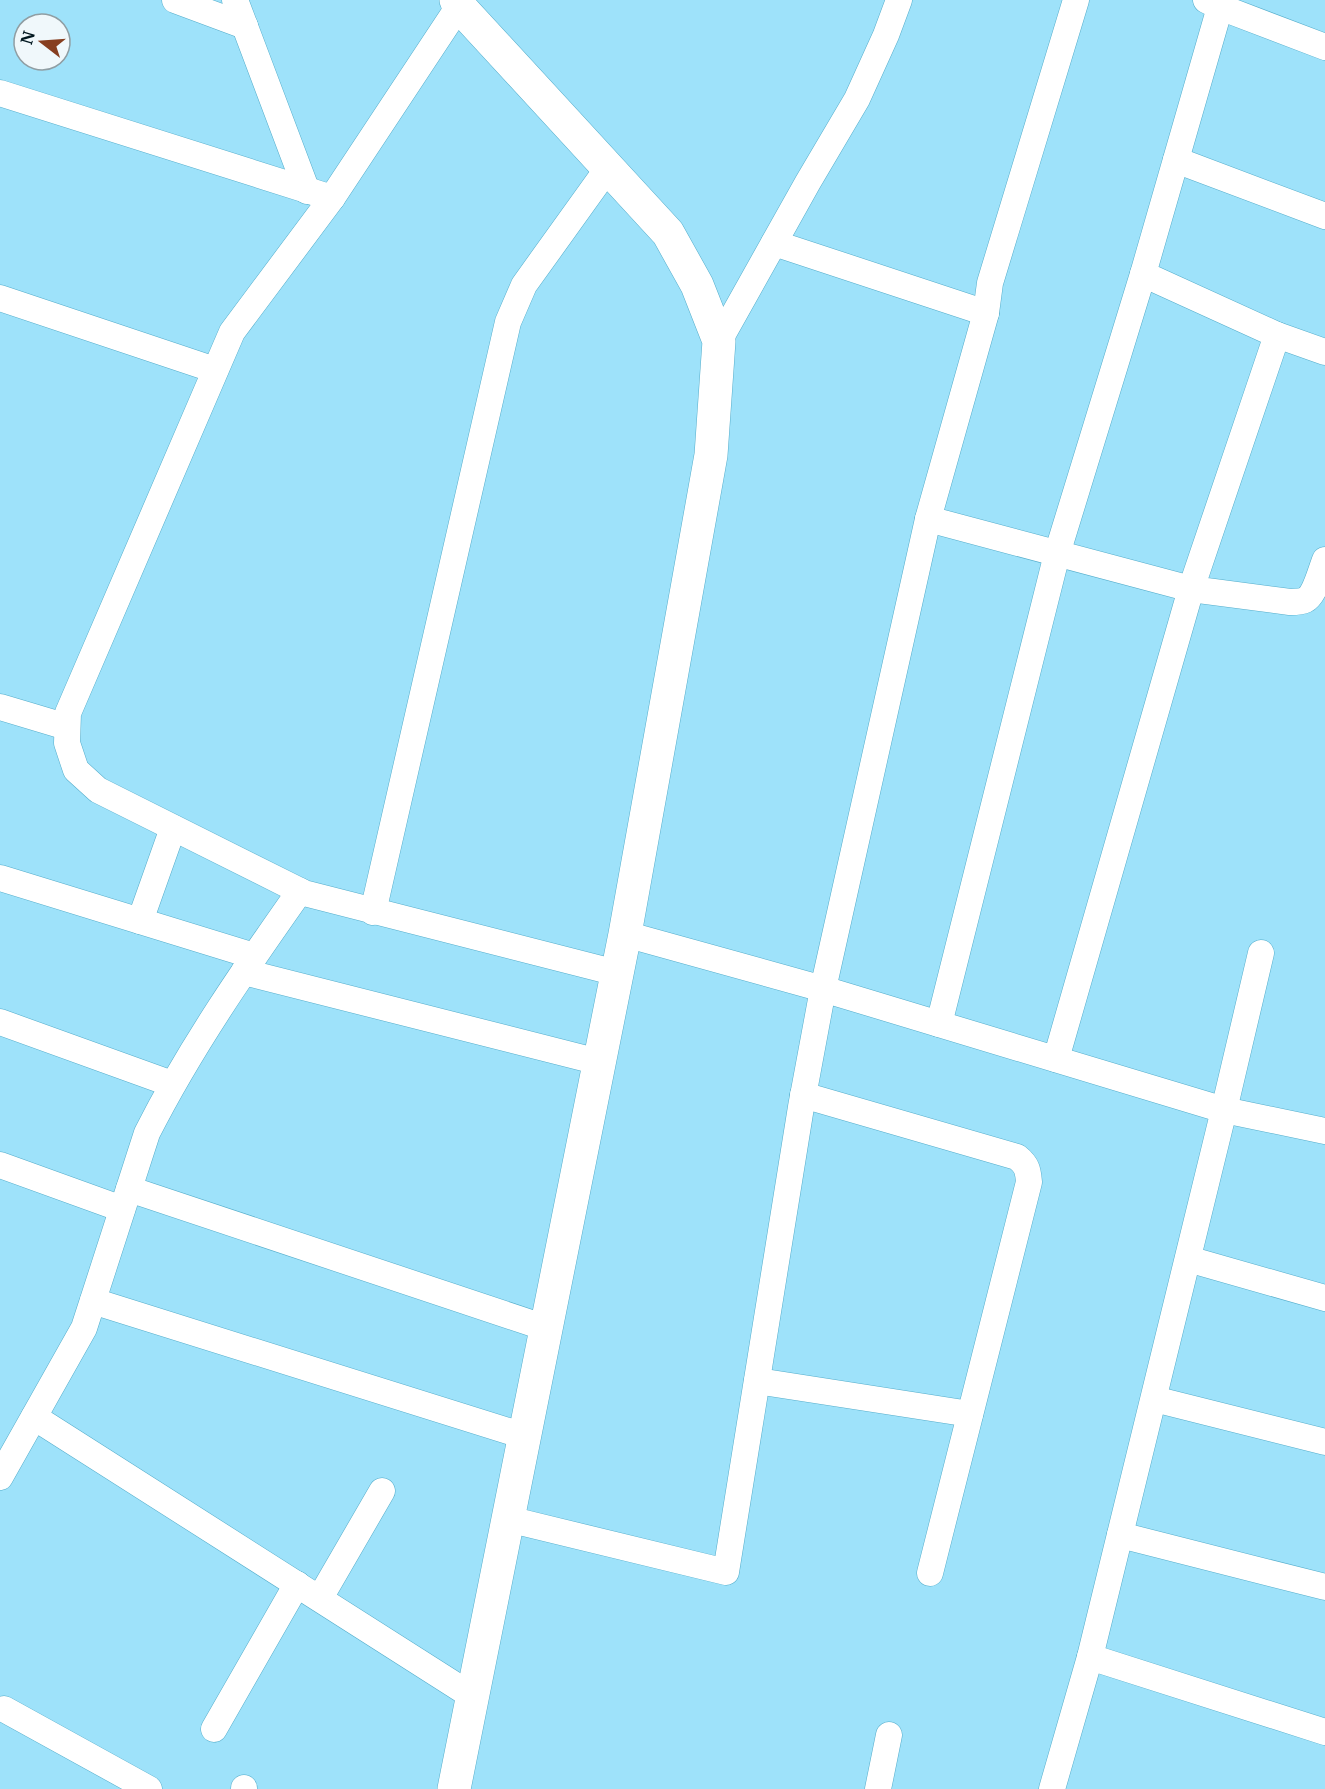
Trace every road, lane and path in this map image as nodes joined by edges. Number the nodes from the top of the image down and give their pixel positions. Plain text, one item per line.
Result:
1 (175, 0) edge
2 (235, 0) edge
3 (899, 0) edge
4 (1076, 0) edge
5 (1216, 2) edge
6 (457, 3) edge
7 (245, 26) junction
8 (1325, 47) edge
9 (0, 93) edge
10 (1176, 160) junction
11 (608, 168) junction
12 (307, 191) junction
13 (332, 198) junction
14 (1325, 216) edge
15 (774, 243) junction
16 (1143, 274) junction
17 (0, 298) edge
18 (986, 313) junction
19 (1277, 335) junction
20 (719, 341) junction
21 (1325, 352) edge
22 (215, 370) junction
23 (928, 519) junction
24 (1058, 554) junction
25 (1325, 560) edge
26 (1191, 589) junction
27 (0, 707) edge
28 (67, 727) junction
29 (173, 828) junction
30 (0, 878) edge
31 (300, 891) junction
32 (373, 912) junction
33 (140, 921) junction
34 (625, 934) junction
35 (1261, 953) dead end
36 (249, 964) junction
37 (616, 973) junction
38 (823, 989) junction
39 (0, 1022) edge
40 (939, 1024) junction
41 (1056, 1059) junction
42 (599, 1062) junction
43 (172, 1084) junction
44 (803, 1095) junction
45 (1224, 1110) junction
46 (1325, 1131) edge
47 (0, 1165) edge
48 (126, 1199) junction
49 (1188, 1259) junction
50 (1325, 1298) edge
51 (93, 1301) junction
52 (546, 1328) junction
53 (757, 1381) junction
54 (1154, 1399) junction
55 (970, 1414) junction
56 (34, 1416) junction
57 (524, 1436) junction
58 (1325, 1442) edge
59 (0, 1477) edge
60 (382, 1491) dead end
61 (508, 1519) junction
62 (1120, 1535) junction
63 (930, 1573) dead end
64 (297, 1584) junction
65 (1325, 1587) edge
66 (320, 1598) junction
67 (1090, 1657) junction
68 (472, 1696) junction
69 (4, 1708) dead end
70 (214, 1728) dead end
71 (1325, 1732) edge
72 (889, 1735) dead end
73 (149, 1789) edge
74 (454, 1789) edge
75 (878, 1789) edge
76 (1052, 1789) edge

1 - 7 street
2 - 7 street
3 - 15 street
4 - 18 street
5 - 8 street
5 - 10 street
6 - 11 street
6 - 13 street
7 - 12 street
9 - 12 street
10 - 14 street
10 - 16 street
11 - 20 street
11 - 32 street
12 - 13 street
13 - 22 street
15 - 18 street
15 - 20 street
16 - 19 street
16 - 24 street
17 - 22 street
18 - 23 street
19 - 21 street
19 - 26 street
20 - 34 street
22 - 28 street
23 - 24 street
23 - 38 street
24 - 26 street
24 - 40 street
25 - 26 street
26 - 41 street
27 - 28 street
28 - 29 street
29 - 31 street
29 - 33 street
30 - 33 street
31 - 32 street
31 - 36 street
32 - 37 street
33 - 36 street
34 - 37 street
34 - 38 street
35 - 45 street
36 - 42 street
36 - 43 street
37 - 42 street
38 - 40 street
38 - 44 street
39 - 43 street
40 - 41 street
41 - 45 street
42 - 52 street
43 - 48 street
44 - 53 street
44 - 55 street
45 - 46 street
45 - 49 street
47 - 48 street
48 - 51 street
48 - 52 street
49 - 50 street
49 - 54 street
51 - 56 street
51 - 57 street
52 - 57 street
53 - 55 street
53 - 61 street
54 - 58 street
54 - 62 street
55 - 63 street
56 - 59 street
56 - 64 street
57 - 61 street
60 - 66 street
61 - 68 street
62 - 65 street
62 - 67 street
64 - 66 street
64 - 70 street
66 - 68 street
67 - 71 street
67 - 76 street
68 - 74 street
69 - 73 street
72 - 75 street

